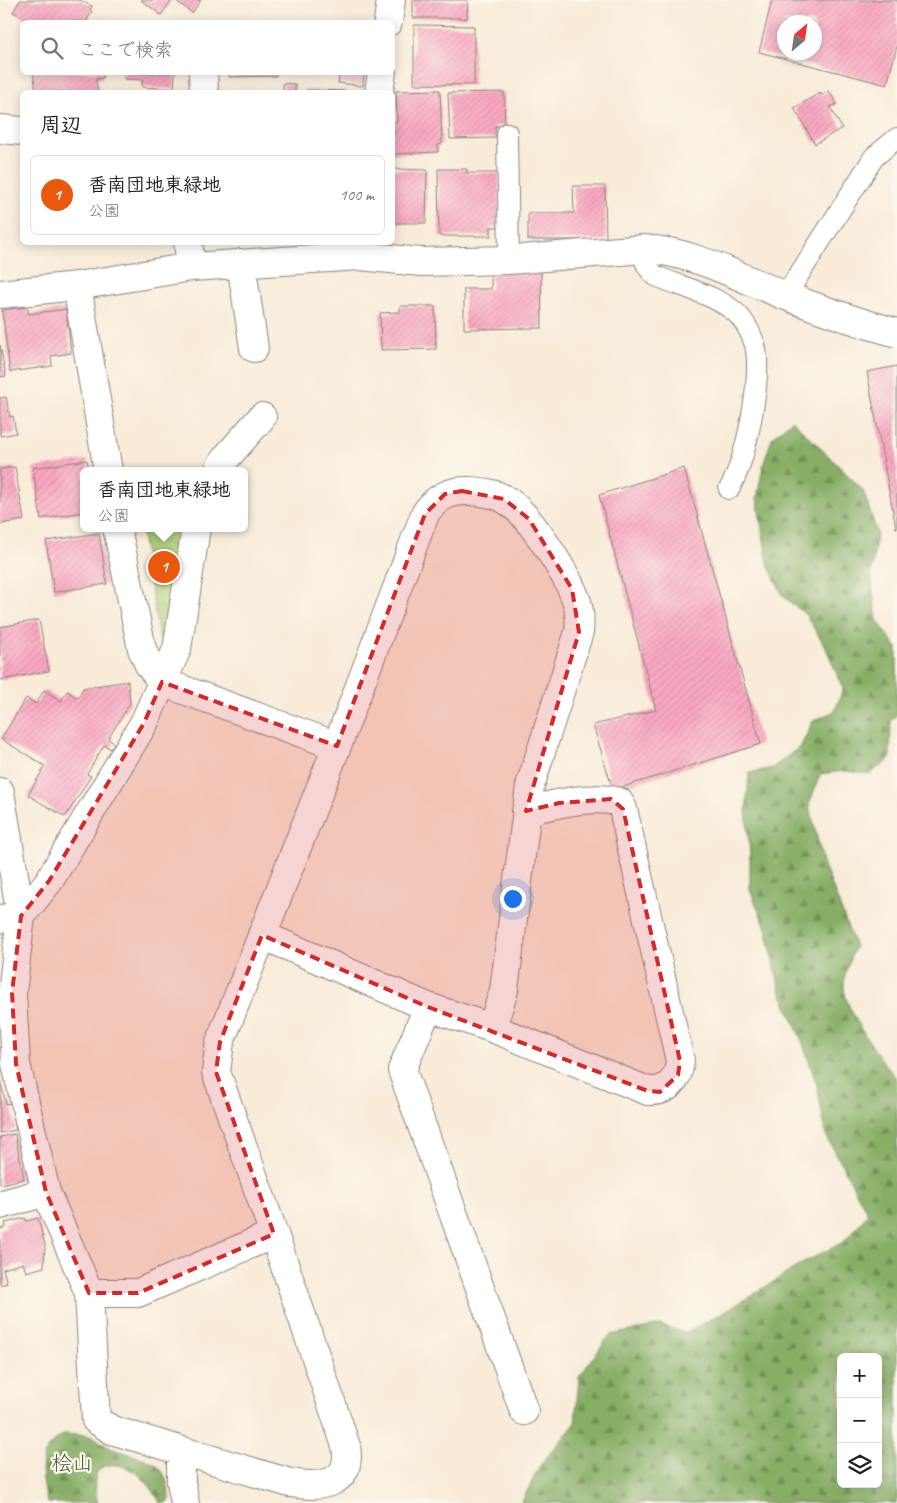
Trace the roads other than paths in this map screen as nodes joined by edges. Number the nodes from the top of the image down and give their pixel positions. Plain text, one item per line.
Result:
1 (391, 0) edge
2 (388, 20) edge
3 (203, 75) edge
4 (382, 75) edge
5 (204, 90) edge
6 (379, 90) edge
7 (0, 129) edge
8 (20, 131) edge
9 (507, 133) dead end
10 (897, 138) edge
11 (360, 249) edge
12 (644, 249) junction
13 (190, 255) edge
14 (509, 260) junction
15 (241, 263) junction
16 (78, 286) junction
17 (0, 294) edge
18 (786, 295) junction
19 (897, 333) edge
20 (254, 348) dead end
21 (262, 417) dead end
22 (107, 467) edge
23 (220, 467) edge
24 (729, 489) dead end
25 (119, 532) edge
26 (195, 532) edge
27 (162, 682) junction
28 (338, 746) junction
29 (0, 792) edge
30 (526, 811) junction
31 (11, 917) edge
32 (262, 935) junction
33 (428, 1006) junction
34 (492, 1028) junction
35 (46, 1192) junction
36 (0, 1205) edge
37 (274, 1234) junction
38 (89, 1293) junction
39 (524, 1411) dead end
40 (182, 1452) junction
41 (185, 1503) edge

1 - 2 street
3 - 5 street
4 - 6 street
7 - 8 street
9 - 14 lane
10 - 18 lane
11 - 14 street
11 - 15 street
12 - 14 street
12 - 18 street
12 - 24 lane
13 - 15 street
13 - 16 street
15 - 20 street
16 - 17 street
16 - 22 street
18 - 19 street
21 - 23 street
25 - 27 street
26 - 27 street
27 - 28 street
27 - 31 street
28 - 30 street
28 - 32 street
29 - 31 street
30 - 34 street
30 - 34 street
31 - 35 street
32 - 33 street
32 - 37 street
33 - 34 street
33 - 39 street
35 - 36 street
35 - 38 street
37 - 38 street
37 - 40 street
38 - 40 street
40 - 41 street

